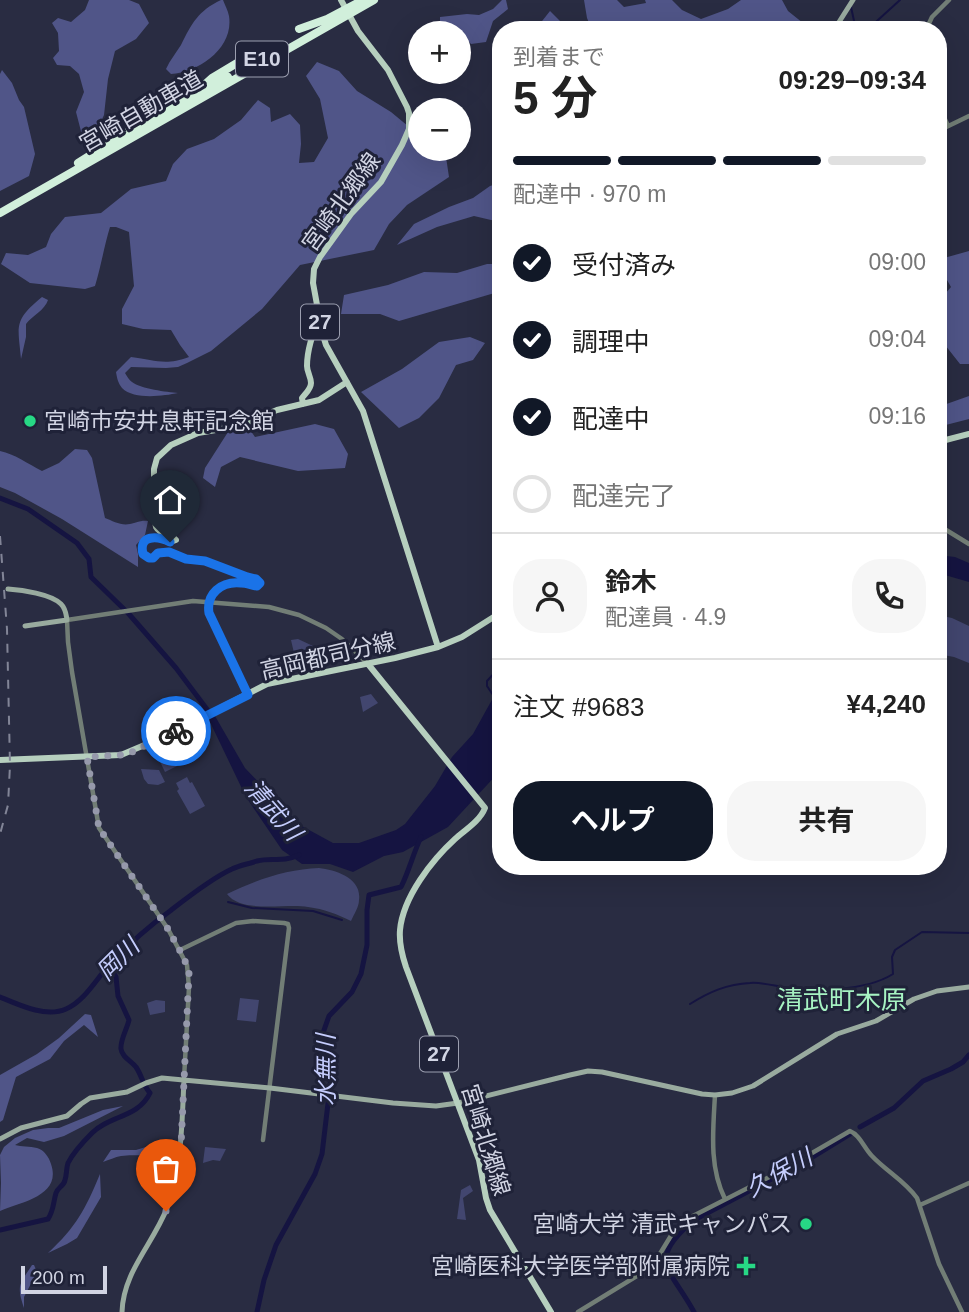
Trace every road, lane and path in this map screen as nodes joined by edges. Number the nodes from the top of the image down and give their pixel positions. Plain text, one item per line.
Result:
1 (364, 0) edge
2 (374, 0) edge
3 (949, 0) edge
4 (342, 1) edge
5 (851, 2) edge
6 (839, 21) edge
7 (930, 21) edge
8 (299, 29) dead end
9 (247, 57) dead end
10 (191, 96) junction
11 (969, 116) edge
12 (948, 126) edge
13 (123, 144) junction
14 (97, 166) dead end
15 (54, 190) dead end
16 (24, 199) junction
17 (0, 210) edge
18 (320, 321) junction
19 (347, 382) junction
20 (303, 404) junction
21 (969, 434) edge
22 (947, 440) edge
23 (947, 531) edge
24 (969, 544) edge
25 (8, 589) dead end
26 (209, 601) junction
27 (492, 618) edge
28 (67, 620) junction
29 (25, 626) dead end
30 (438, 647) junction
31 (368, 664) junction
32 (248, 695) junction
33 (87, 757) junction
34 (0, 760) edge
35 (180, 950) junction
36 (969, 987) edge
37 (184, 1079) junction
38 (270, 1088) junction
39 (715, 1095) junction
40 (458, 1103) junction
41 (0, 1139) edge
42 (263, 1140) dead end
43 (969, 1182) edge
44 (725, 1199) junction
45 (919, 1205) junction
46 (122, 1312) edge
47 (551, 1312) edge
48 (578, 1312) edge
49 (962, 1312) edge

1 - 8 highway
1 - 10 highway, 宮崎自動車道 / E10
2 - 13 highway, 宮崎自動車道 / E10
3 - 7 street
4 - 18 main road, 宮崎北郷線 / 27
5 - 6 main road
9 - 10 highway
10 - 17 highway, 宮崎自動車道 / E10
11 - 12 street
13 - 14 highway
13 - 16 highway, 宮崎自動車道 / E10
15 - 16 highway
16 - 17 highway, 宮崎自動車道 / E10
18 - 19 main road, 宮崎北郷線 / 27
18 - 20 main road, 宮崎北郷線 / 27
19 - 20 main road
19 - 30 main road, 宮崎北郷線 / 27
20 - 26 main road
21 - 22 main road
23 - 24 street
25 - 28 main road
26 - 28 street
26 - 31 street
26 - 32 main road
27 - 30 main road, 高岡都司分線
28 - 29 main road
28 - 33 street
30 - 31 main road, 高岡都司分線
31 - 32 main road, 高岡都司分線
31 - 40 main road, 宮崎北郷線 / 27
32 - 33 main road, 高岡都司分線
33 - 34 main road, 高岡都司分線
33 - 35 street
35 - 37 street
35 - 38 street
36 - 39 main road
37 - 38 main road
37 - 41 main road
37 - 46 main road
38 - 40 main road
38 - 42 street
39 - 40 main road
39 - 44 street
40 - 47 main road, 宮崎北郷線 / 27
43 - 45 street
44 - 45 street
44 - 48 street
45 - 49 street

